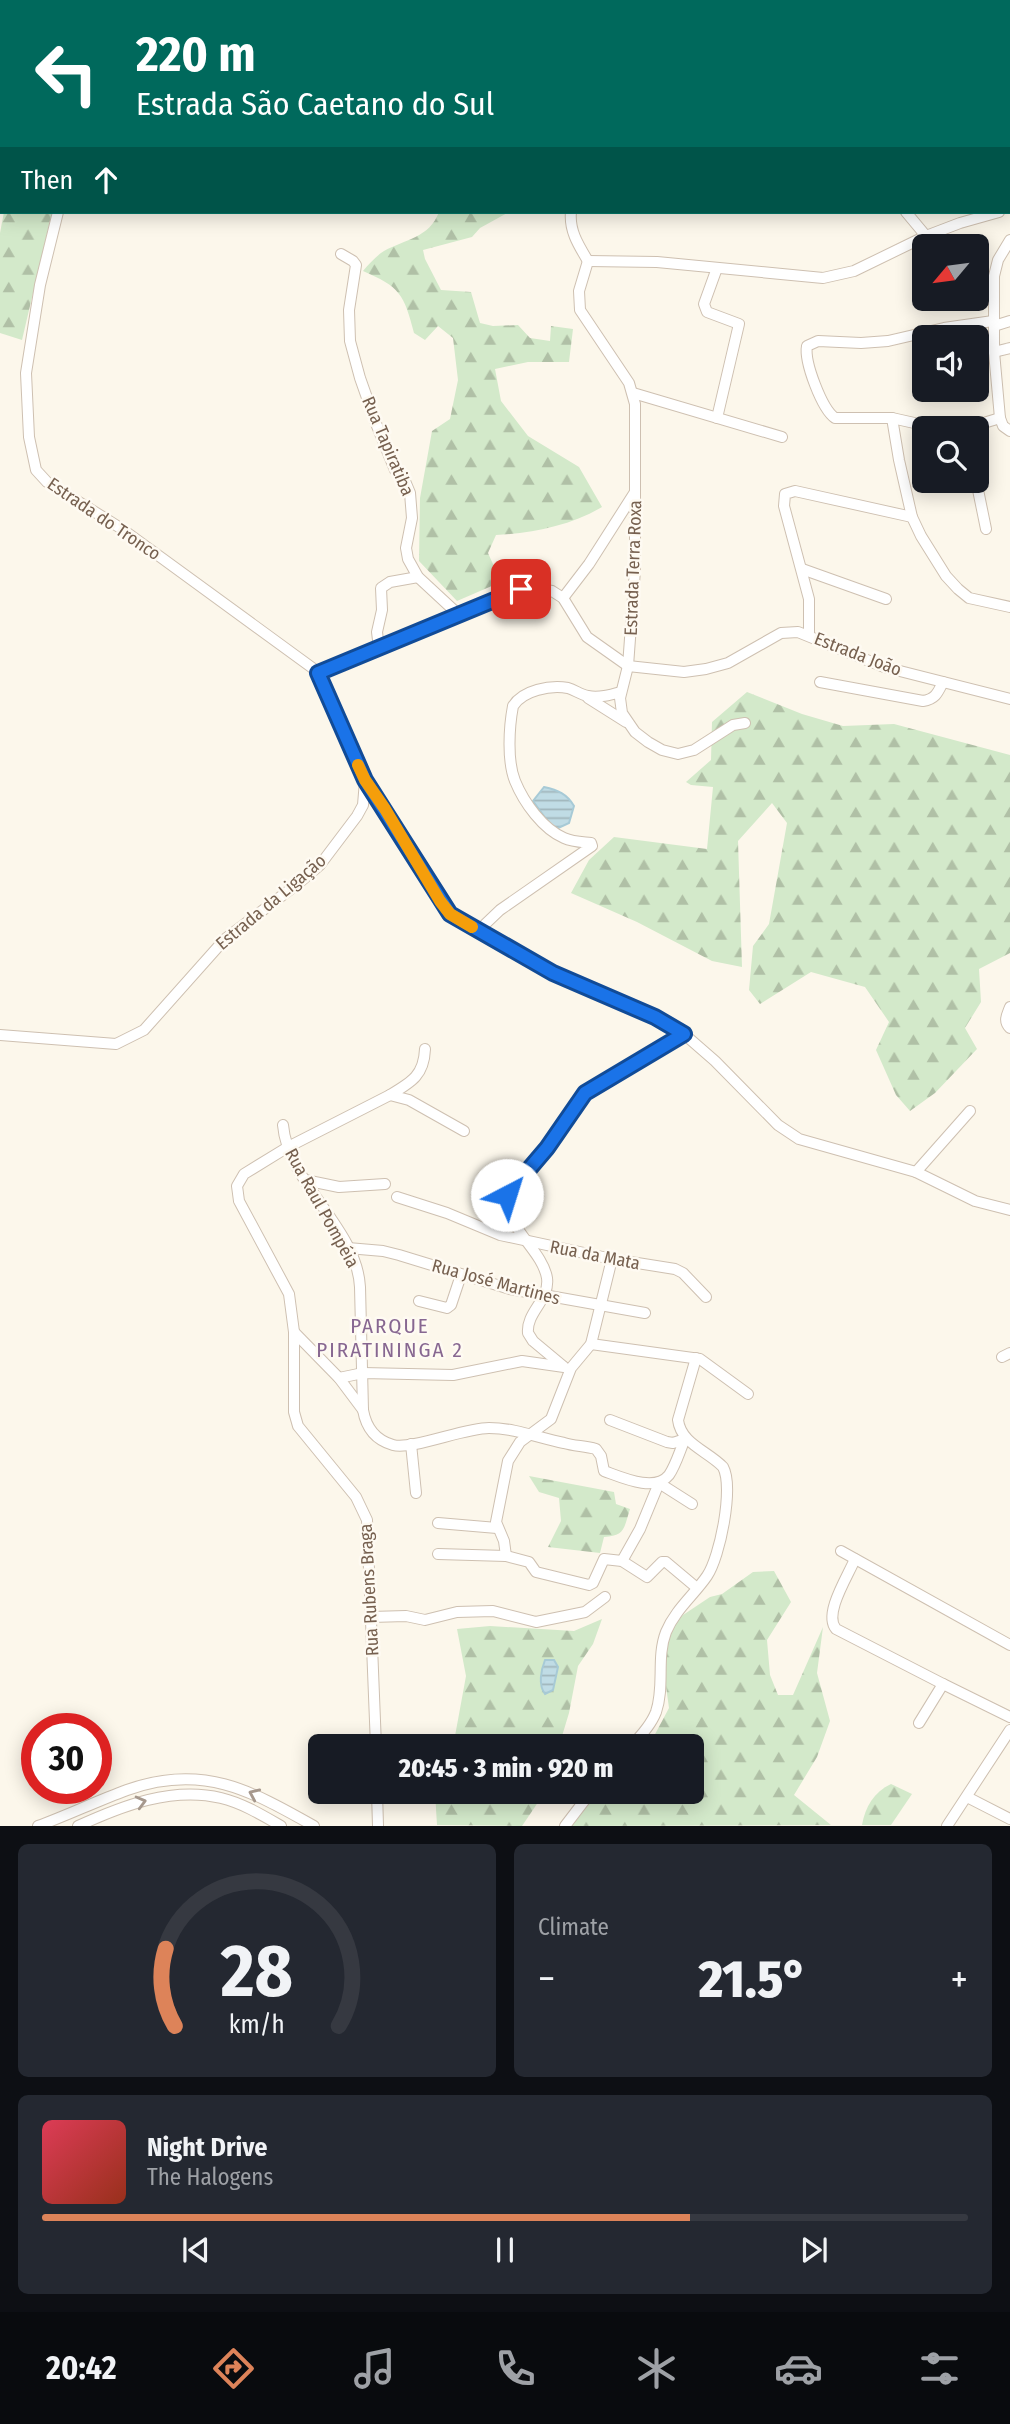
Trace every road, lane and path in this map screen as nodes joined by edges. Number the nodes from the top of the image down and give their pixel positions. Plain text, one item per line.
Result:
1 (58, 214) edge
2 (571, 214) edge
3 (908, 214) edge
4 (992, 214) edge
5 (924, 234) edge
6 (931, 234) edge
7 (1010, 240) edge
8 (912, 243) edge
9 (341, 254) dead end
10 (588, 261) junction
11 (717, 268) junction
12 (1010, 321) edge
13 (993, 324) junction
14 (1010, 348) edge
15 (993, 352) junction
16 (633, 393) junction
17 (717, 418) junction
18 (892, 418) junction
19 (1000, 418) junction
20 (989, 421) edge
21 (912, 422) edge
22 (1010, 431) edge
23 (782, 437) dead end
24 (635, 492) junction
25 (978, 493) edge
26 (912, 517) junction
27 (985, 529) dead end
28 (802, 569) junction
29 (418, 577) junction
30 (563, 598) junction
31 (886, 599) dead end
32 (1010, 607) edge
33 (459, 615) junction
34 (809, 635) junction
35 (379, 648) junction
36 (628, 666) junction
37 (318, 673) junction
38 (820, 682) dead end
39 (943, 682) junction
40 (621, 692) junction
41 (586, 696) junction
42 (1010, 699) edge
43 (626, 722) junction
44 (745, 723) dead end
45 (365, 780) junction
46 (478, 931) junction
47 (1010, 1007) edge
48 (1010, 1028) edge
49 (684, 1034) junction
50 (0, 1035) edge
51 (425, 1049) dead end
52 (390, 1095) junction
53 (970, 1111) dead end
54 (283, 1125) dead end
55 (464, 1131) dead end
56 (288, 1147) junction
57 (916, 1172) junction
58 (305, 1180) junction
59 (385, 1184) dead end
60 (397, 1197) dead end
61 (1010, 1210) edge
62 (525, 1241) junction
63 (348, 1248) junction
64 (612, 1259) junction
65 (461, 1275) junction
66 (544, 1297) junction
67 (706, 1297) dead end
68 (419, 1301) dead end
69 (599, 1305) junction
70 (645, 1313) dead end
71 (294, 1332) junction
72 (591, 1344) junction
73 (314, 1353) junction
74 (696, 1358) junction
75 (294, 1360) junction
76 (567, 1367) junction
77 (363, 1373) junction
78 (339, 1378) junction
79 (748, 1394) dead end
80 (363, 1410) junction
81 (610, 1420) dead end
82 (533, 1434) junction
83 (685, 1438) junction
84 (411, 1444) junction
85 (659, 1483) junction
86 (416, 1493) dead end
87 (692, 1504) dead end
88 (438, 1523) dead end
89 (497, 1528) junction
90 (841, 1551) dead end
91 (439, 1554) dead end
92 (506, 1556) junction
93 (855, 1559) junction
94 (622, 1561) junction
95 (697, 1588) junction
96 (605, 1598) dead end
97 (371, 1616) junction
98 (1010, 1644) edge
99 (943, 1684) junction
100 (1010, 1717) edge
101 (919, 1723) dead end
102 (376, 1734) edge
103 (643, 1734) edge
104 (1008, 1737) edge
105 (967, 1797) junction
106 (377, 1804) edge
107 (582, 1804) edge
108 (995, 1813) junction
109 (1010, 1819) edge
110 (38, 1825) edge
111 (78, 1825) edge
112 (281, 1825) edge
113 (314, 1825) edge
114 (378, 1825) edge
115 (565, 1825) edge
116 (947, 1825) edge
117 (997, 1825) edge

1 - 37 street, Estrada do Tronco
2 - 10 street
3 - 5 street
4 - 6 street
7 - 13 street
8 - 11 street
9 - 29 street, Rua Tapiratiba
10 - 11 street
10 - 16 street, Estrada Terra Roxa
11 - 17 street
12 - 13 street
13 - 15 street
13 - 18 street
14 - 15 street
15 - 19 street
16 - 17 street
16 - 24 street, Estrada Terra Roxa
17 - 23 street
18 - 21 street
18 - 26 street
19 - 20 street
19 - 22 street
24 - 30 street
24 - 36 street, Estrada Terra Roxa
25 - 27 street
26 - 28 street
26 - 32 street
28 - 31 street
28 - 34 street
29 - 33 street, Rua Tapiratiba
29 - 35 street
30 - 33 street
30 - 36 street, Estrada Terra Roxa
33 - 35 street
34 - 36 street, Estrada João
34 - 39 street, Estrada João
35 - 37 street
36 - 40 street
37 - 45 street
38 - 39 street
39 - 42 street, Estrada João
40 - 41 street
40 - 43 street
41 - 43 street
41 - 46 street
43 - 44 street
45 - 46 street
45 - 50 street, Estrada da Ligação
46 - 49 street
47 - 48 street
49 - 57 street
49 - 62 street
51 - 52 street, Rua Rubens Braga
52 - 55 street
52 - 56 street, Rua Rubens Braga
53 - 57 street
54 - 56 street, Rua Raul Pompéia
56 - 58 street, Rua Raul Pompéia
56 - 71 street, Rua Rubens Braga
57 - 61 street
58 - 59 street
58 - 63 street, Rua Raul Pompéia
60 - 62 street, Rua da Mata
62 - 64 street, Rua da Mata
62 - 66 street
63 - 65 street, Rua José Martines
63 - 77 street, Rua Raul Pompéia
64 - 67 street, Rua da Mata
64 - 69 street
65 - 66 street, Rua José Martines
65 - 68 street
66 - 69 street, Rua José Martines
66 - 76 street
69 - 70 street, Rua José Martines
69 - 72 street
71 - 73 street
71 - 75 street, Rua Rubens Braga
72 - 74 street
72 - 76 street
73 - 75 street
73 - 78 street
74 - 79 street
74 - 83 street
75 - 97 street, Rua Rubens Braga
76 - 77 street
76 - 82 street
77 - 78 street
77 - 80 street, Rua Raul Pompéia
78 - 80 street
80 - 84 street
81 - 83 street
82 - 84 street
82 - 85 street
82 - 89 street
83 - 85 street
83 - 95 street
84 - 86 street
85 - 87 street
85 - 94 street
88 - 89 street
89 - 92 street
90 - 93 street
91 - 92 street
92 - 94 street
93 - 98 street
93 - 99 street
94 - 95 street
95 - 103 street
96 - 97 street
97 - 102 street, Rua Rubens Braga
99 - 100 street
99 - 101 street
104 - 105 street
105 - 108 street
105 - 116 street
106 - 114 street
107 - 115 street
108 - 109 street
108 - 117 street
113 -> 110 street
111 -> 112 street

